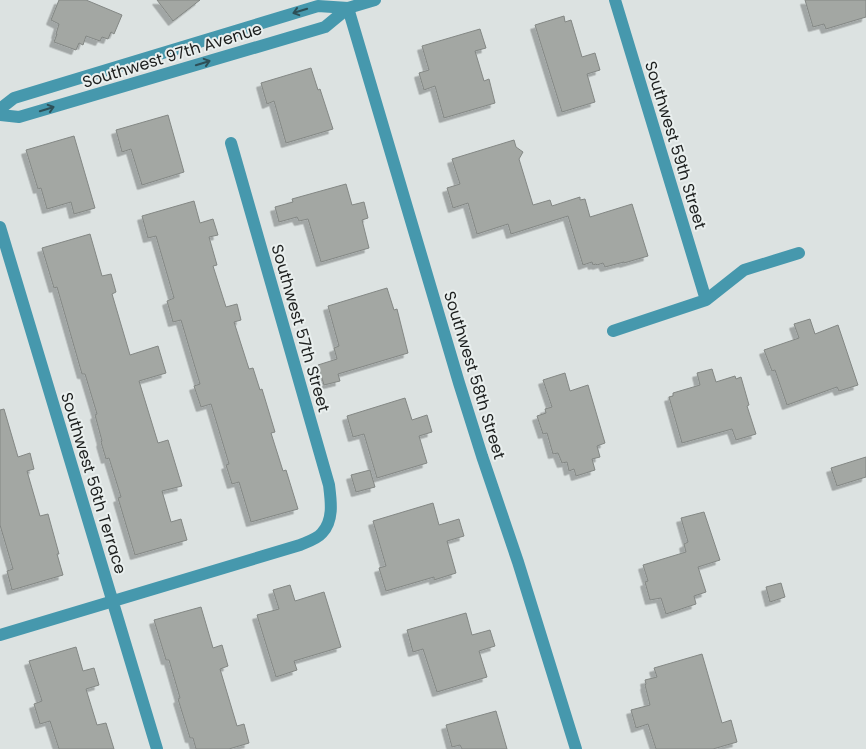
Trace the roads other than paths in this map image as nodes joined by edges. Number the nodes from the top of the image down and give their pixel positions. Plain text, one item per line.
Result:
1 (375, 0) edge
2 (615, 0) edge
3 (348, 8) junction
4 (0, 110) edge
5 (0, 115) edge
6 (231, 143) dead end
7 (0, 227) edge
8 (800, 253) dead end
9 (706, 300) junction
10 (613, 331) dead end
11 (112, 601) junction
12 (0, 635) edge
13 (156, 749) edge
14 (576, 749) edge

1 - 3 street, Southwest 97th Avenue
2 - 9 street, Southwest 59th Street
3 -> 4 street, Southwest 97th Avenue
5 -> 3 street, Southwest 97th Avenue
3 - 14 street, Southwest 58th Street
6 - 11 street, Southwest 57th Street
7 - 11 street, Southwest 56th Terrace
8 - 9 street
9 - 10 street
11 - 12 street
11 - 13 street, Southwest 56th Terrace

